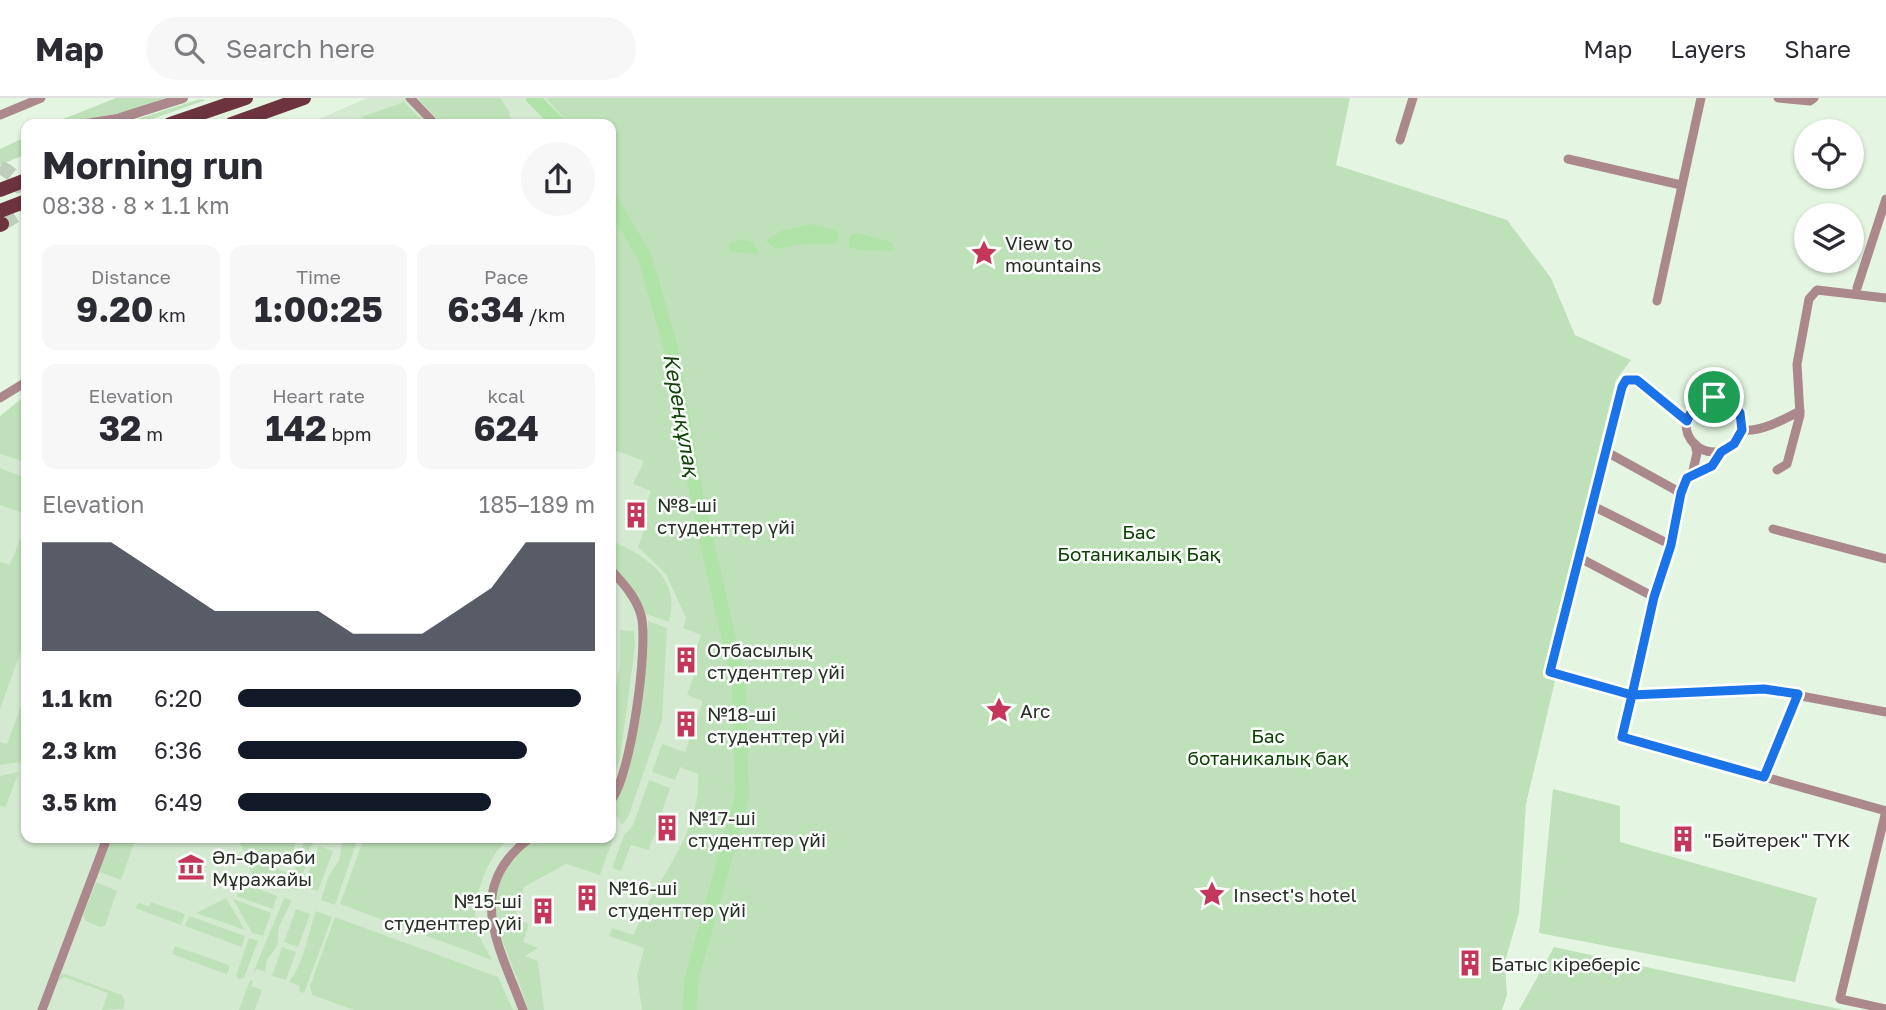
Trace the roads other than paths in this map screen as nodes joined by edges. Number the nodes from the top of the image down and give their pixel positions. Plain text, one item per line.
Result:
1 (41, 98) edge
2 (183, 98) edge
3 (246, 98) edge
4 (304, 98) edge
5 (410, 98) edge
6 (1413, 98) edge
7 (1701, 98) edge
8 (1778, 98) edge
9 (1814, 98) edge
10 (0, 115) edge
11 (117, 119) edge
12 (185, 119) edge
13 (247, 119) edge
14 (430, 119) edge
15 (1400, 140) dead end
16 (1568, 159) dead end
17 (21, 182) edge
18 (1681, 186) junction
19 (0, 190) edge
20 (1886, 199) edge
21 (21, 205) edge
22 (1, 220) edge
23 (1857, 288) dead end
24 (1886, 298) edge
25 (1657, 302) dead end
26 (21, 385) edge
27 (1, 399) edge
28 (1800, 411) junction
29 (1687, 421) junction
30 (1742, 430) junction
31 (1695, 444) junction
32 (1605, 451) junction
33 (1721, 452) junction
34 (1777, 470) dead end
35 (1692, 475) junction
36 (1681, 493) junction
37 (1591, 505) junction
38 (1773, 529) dead end
39 (1671, 545) junction
40 (1578, 557) junction
41 (1886, 559) edge
42 (616, 576) edge
43 (1654, 597) junction
44 (1798, 694) junction
45 (1632, 695) junction
46 (1886, 712) edge
47 (1764, 777) junction
48 (616, 789) edge
49 (1886, 811) edge
50 (105, 843) edge
51 (525, 843) edge
52 (1886, 1009) edge
53 (42, 1010) edge
54 (523, 1010) edge

1 - 10 street
2 - 11 street
3 - 12 main road
4 - 13 main road
5 - 14 street
6 - 15 street
7 - 18 street
8 - 9 street
16 - 18 street
17 - 19 main road
18 - 25 street
20 - 23 street
21 - 22 main road
24 - 28 street
26 - 27 street
28 - 30 street
28 - 34 street
29 - 30 street
29 - 31 street
29 - 32 street
30 - 33 street
31 - 33 street
31 - 35 street
32 - 36 street
32 - 37 street
33 - 35 street
35 - 36 street
36 - 39 street
37 - 39 street
37 - 40 street
38 - 41 street
39 - 43 street
40 - 43 street
40 - 45 street
42 - 48 street
43 - 45 street
44 - 45 street
44 - 46 street
44 - 47 street
45 - 47 street
47 - 49 street
49 - 52 street
50 - 53 street
51 - 54 street

